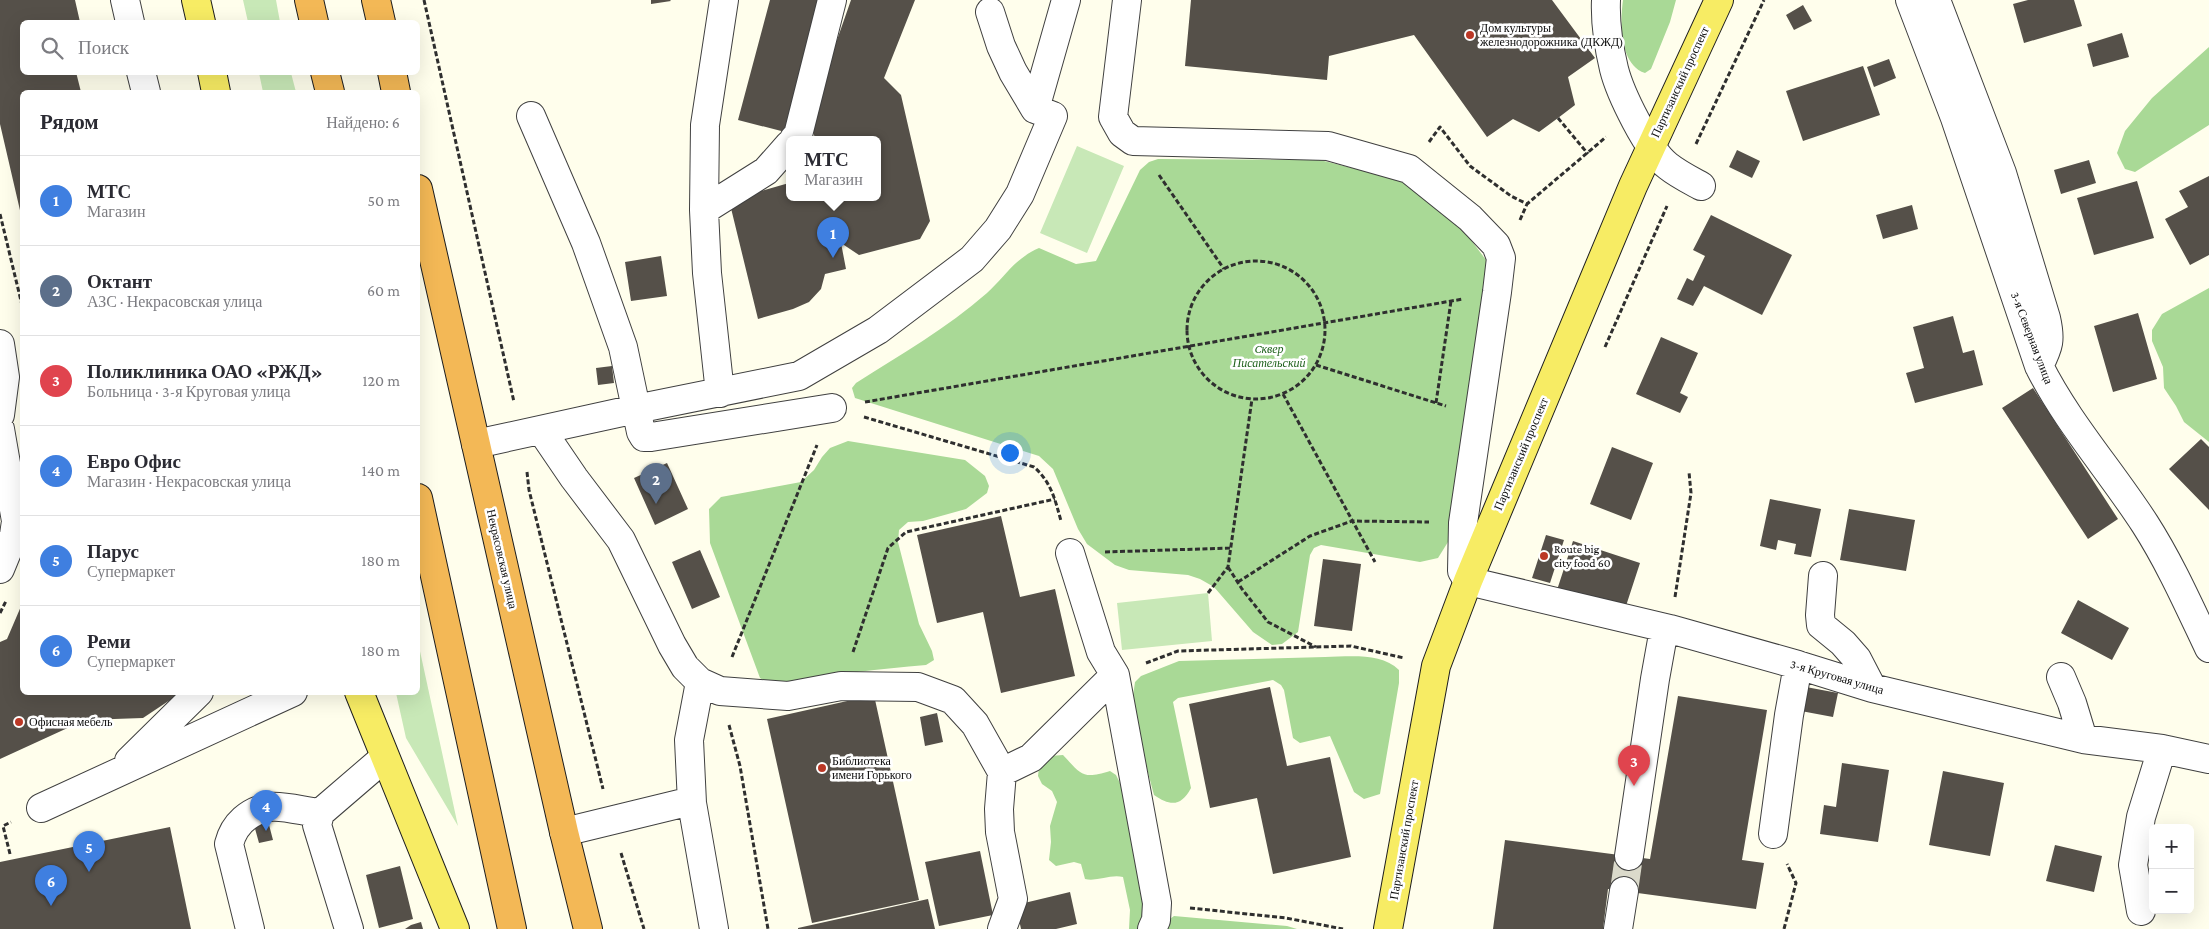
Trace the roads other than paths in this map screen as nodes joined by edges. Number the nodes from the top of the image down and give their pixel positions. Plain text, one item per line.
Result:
1 (125, 0) edge
2 (196, 0) edge
3 (310, 0) edge
4 (376, 0) edge
5 (724, 0) edge
6 (832, 0) edge
7 (1066, 0) edge
8 (1127, 0) edge
9 (1606, 0) edge
10 (1719, 0) edge
11 (1910, 0) edge
12 (1936, 0) edge
13 (990, 12) dead end
14 (130, 20) edge
15 (201, 20) edge
16 (314, 20) edge
17 (381, 20) edge
18 (142, 75) edge
19 (213, 75) edge
20 (326, 75) edge
21 (393, 75) edge
22 (146, 90) edge
23 (216, 90) edge
24 (330, 90) edge
25 (396, 90) edge
26 (1035, 109) junction
27 (531, 116) dead end
28 (797, 136) edge
29 (1650, 146) junction
30 (786, 148) edge
31 (1691, 180) road end
32 (420, 198) edge
33 (704, 210) junction
34 (0, 344) edge
35 (2039, 366) junction
36 (9, 375) edge
37 (720, 393) junction
38 (832, 408) road end
39 (636, 409) junction
40 (0, 415) edge
41 (0, 429) edge
42 (542, 431) junction
43 (476, 444) junction
44 (420, 507) edge
45 (1070, 553) road end
46 (0, 569) edge
47 (1823, 576) dead end
48 (1468, 581) junction
49 (1667, 629) junction
50 (2209, 648) edge
51 (1798, 665) junction
52 (1115, 675) junction
53 (2061, 677) dead end
54 (700, 682) junction
55 (1872, 688) junction
56 (196, 695) edge
57 (287, 695) edge
58 (360, 695) edge
59 (2083, 739) junction
60 (2162, 749) junction
61 (384, 758) junction
62 (2209, 759) edge
63 (1002, 772) junction
64 (115, 775) junction
65 (692, 803) junction
66 (40, 808) dead end
67 (320, 813) junction
68 (564, 832) junction
69 (1773, 834) road end
70 (1629, 856) tunnel mouth
71 (1624, 891) tunnel mouth
72 (2140, 912) dead end
73 (250, 929) edge
74 (348, 929) edge
75 (455, 929) edge
76 (512, 929) edge
77 (588, 929) edge
78 (714, 929) edge
79 (1002, 929) edge
80 (1152, 929) edge
81 (1388, 929) edge
82 (1618, 929) edge

1 - 14 street
2 - 15 main road
3 - 16 highway
4 - 17 highway
5 - 33 street
6 - 28 street
7 - 26 street
8 - 48 street
9 - 29 street
10 - 29 main road, Партизанский проспект
11 - 35 street, 3-я Северная улица
12 - 35 street
13 - 26 street
18 - 22 street
19 - 23 main road
20 - 24 highway
21 - 25 highway
26 - 37 street
27 - 39 street
29 - 31 street
29 - 48 main road, Партизанский проспект
30 - 33 street
32 - 43 highway, Некрасовская улица
33 - 37 street
34 - 36 street
35 - 50 street, 3-я Северная улица
36 - 40 street
37 - 39 street
38 - 39 street
39 - 42 street
41 - 46 street
42 - 43 street
42 - 54 street
43 - 68 highway, Некрасовская улица
44 - 76 highway
45 - 52 street
47 - 55 street
48 - 49 street, 3-я Круговая улица
48 - 81 main road, Партизанский проспект
49 - 51 street, 3-я Круговая улица
49 - 70 street
51 - 55 street, 3-я Круговая улица
51 - 69 street
52 - 63 street
52 - 80 street
53 - 59 street
54 - 63 street
54 - 65 street
55 - 59 street, 3-я Круговая улица
56 - 64 street
57 - 64 street
58 - 61 main road
59 - 60 street, 3-я Круговая улица
60 - 62 street, 3-я Круговая улица
60 - 72 street
61 - 67 street
61 - 75 main road
63 - 79 street
64 - 66 street
65 - 68 street
65 - 78 street
67 - 73 street
67 - 74 street
68 - 77 highway, Некрасовская улица
71 - 82 street

